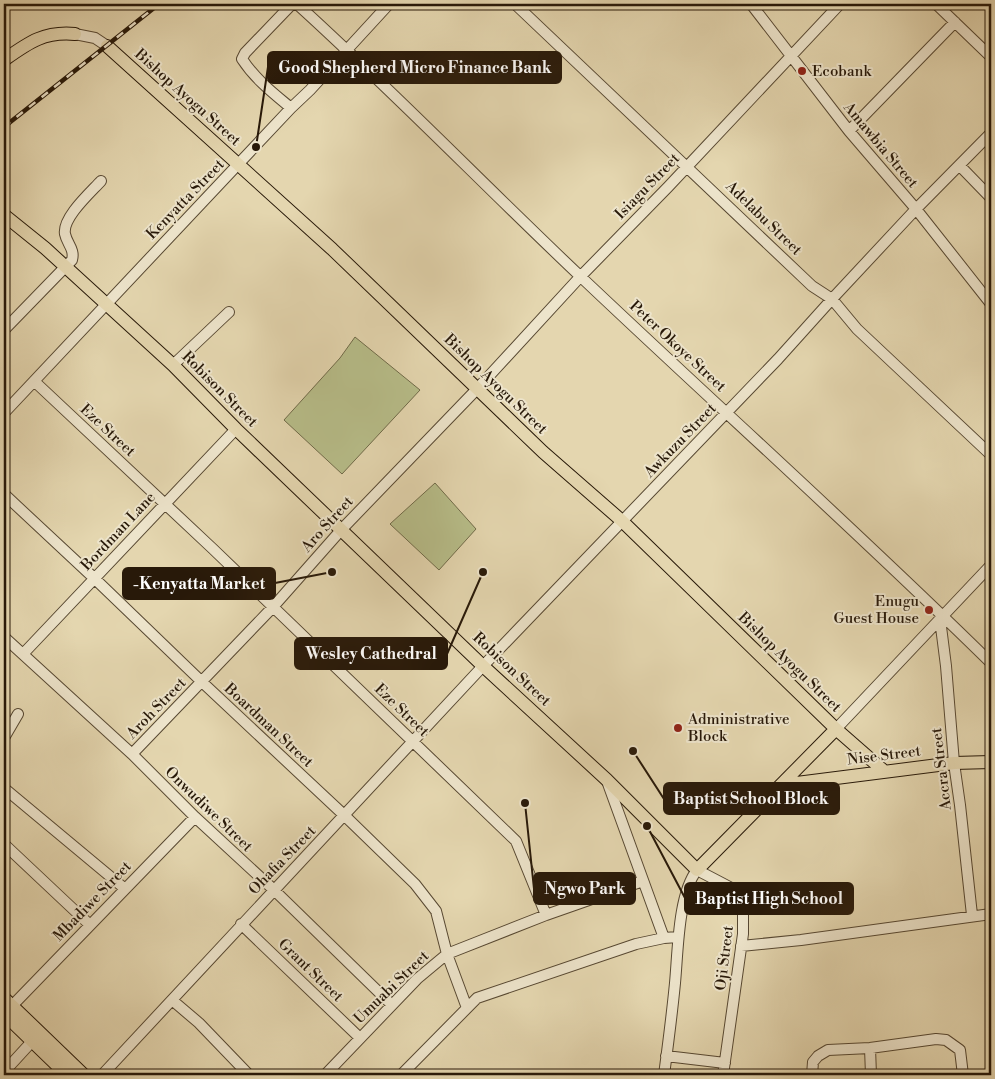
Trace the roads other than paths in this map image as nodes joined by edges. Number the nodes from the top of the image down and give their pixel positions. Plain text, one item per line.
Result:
1 (292, 4) edge
2 (297, 4) edge
3 (389, 4) edge
4 (515, 4) edge
5 (751, 4) edge
6 (840, 4) edge
7 (936, 4) edge
8 (955, 22) junction
9 (75, 34) joint
10 (107, 46) joint
11 (346, 50) junction
12 (791, 54) junction
13 (991, 57) edge
14 (4, 60) edge
15 (291, 108) junction
16 (849, 131) junction
17 (991, 133) edge
18 (239, 164) junction
19 (687, 166) junction
20 (960, 166) junction
21 (101, 181) dead end
22 (991, 198) edge
23 (916, 210) junction
24 (4, 214) edge
25 (65, 267) junction
26 (580, 276) junction
27 (832, 300) junction
28 (991, 304) edge
29 (106, 305) junction
30 (229, 312) dead end
31 (4, 330) edge
32 (173, 365) junction
33 (34, 381) junction
34 (477, 389) junction
35 (727, 412) junction
36 (4, 413) edge
37 (236, 429) junction
38 (991, 455) edge
39 (4, 494) edge
40 (164, 504) junction
41 (622, 521) junction
42 (342, 529) junction
43 (991, 565) edge
44 (94, 578) junction
45 (273, 606) junction
46 (941, 617) junction
47 (4, 637) edge
48 (23, 654) junction
49 (991, 663) edge
50 (483, 666) junction
51 (202, 682) junction
52 (18, 714) dead end
53 (836, 729) junction
54 (4, 738) edge
55 (413, 742) junction
56 (132, 754) junction
57 (991, 762) edge
58 (954, 764) junction
59 (884, 771) junction
60 (607, 780) junction
61 (781, 785) junction
62 (4, 788) edge
63 (345, 816) junction
64 (194, 817) junction
65 (4, 844) edge
66 (697, 870) junction
67 (643, 881) junction
68 (124, 888) junction
69 (274, 890) junction
70 (991, 914) edge
71 (546, 915) junction
72 (972, 916) junction
73 (241, 924) junction
74 (90, 925) junction
75 (678, 937) junction
76 (664, 938) junction
77 (741, 946) junction
78 (447, 954) junction
79 (172, 1000) junction
80 (392, 1005) junction
81 (6, 1008) edge
82 (467, 1008) junction
83 (36, 1038) junction
84 (360, 1038) junction
85 (870, 1048) junction
86 (666, 1056) junction
87 (725, 1063) junction
88 (4, 1072) edge
89 (67, 1075) edge
90 (84, 1075) edge
91 (102, 1075) edge
92 (249, 1075) edge
93 (325, 1075) edge
94 (401, 1075) edge
95 (664, 1075) edge
96 (723, 1075) edge
97 (812, 1075) edge
98 (871, 1075) edge
99 (963, 1075) edge

1 - 15 street
2 - 11 street, Peter Okoye Street
3 - 11 street, Kenyatta Street
4 - 19 street, Adelabu Street
5 - 12 street, Amawbia Street
6 - 12 street, Isiagu Street
7 - 8 street
8 - 13 street
8 - 16 street
9 - 10 street, Bishop Ayogu Street
9 - 14 main road
10 - 18 main road, Bishop Ayogu Street
11 - 15 street, Kenyatta Street
11 - 26 street, Peter Okoye Street
12 - 16 street, Amawbia Street
12 - 19 street, Isiagu Street
15 - 18 street, Kenyatta Street
16 - 23 street, Amawbia Street
17 - 20 street, Awkuzu Street
18 - 29 street, Kenyatta Street
18 - 34 main road, Bishop Ayogu Street
19 - 26 street, Isiagu Street
19 - 27 street, Adelabu Street
20 - 22 street
20 - 23 street, Awkuzu Street
21 - 25 street
23 - 27 street, Awkuzu Street
23 - 28 street, Amawbia Street
24 - 25 main road, Robison Street
25 - 29 main road, Robison Street
25 - 31 street
26 - 34 street, Isiagu Street
26 - 35 street, Peter Okoye Street
27 - 35 street, Awkuzu Street
27 - 38 street, Adelabu Street
29 - 32 main road, Robison Street
29 - 33 street, Kenyatta Street
30 - 32 street
32 - 37 main road, Robison Street
33 - 36 street, Kenyatta Street
33 - 40 street, Eze Street
34 - 41 main road, Bishop Ayogu Street
34 - 42 street, Aro Street
35 - 41 street, Awkuzu Street
35 - 46 street, Peter Okoye Street
37 - 40 street, Bordman Lane
37 - 42 main road, Robison Street
39 - 44 street, Boardman Street
40 - 44 street, Bordman Lane
40 - 45 street, Eze Street
41 - 50 street, Awkuzu Street
41 - 53 main road, Bishop Ayogu Street
42 - 45 street, Aro Street
42 - 50 main road, Robison Street
43 - 46 street
44 - 48 street, Bordman Lane
44 - 51 street, Boardman Street
45 - 51 street, Aro Street
45 - 55 street, Eze Street
46 - 49 street, Peter Okoye Street
46 - 53 street
46 - 58 street, Accra Street
47 - 48 street, Onwudiwe Street
48 - 56 street, Onwudiwe Street
50 - 55 street, Ohafia Street
50 - 60 main road, Robison Street
51 - 56 street, Aroh Street
51 - 63 street, Boardman Street
52 - 54 street
53 - 59 main road, Bishop Ayogu Street
53 - 61 main road
55 - 63 street, Ohafia Street
55 - 71 street, Eze Street
56 - 64 street, Onwudiwe Street
57 - 58 main road, Nise Street
58 - 59 main road, Nise Street
58 - 72 street, Accra Street
59 - 61 main road, Nise Street
60 - 66 main road, Robison Street
60 - 67 street
61 - 66 main road
62 - 68 street
63 - 69 street, Ohafia Street
63 - 78 street, Boardman Street
64 - 68 street, Mbadiwe Street
64 - 69 street, Onwudiwe Street
65 - 74 street
66 - 75 street
66 - 77 street, Oji Street
67 - 71 street, Umuabi Street
67 - 76 street
68 - 74 street, Mbadiwe Street
69 - 73 street, Ohafia Street
69 - 80 street, Onwudiwe Street
70 - 72 street
71 - 78 street, Umuabi Street
72 - 77 street
73 - 79 street, Ohafia Street
73 - 84 street, Grant Street
74 - 81 street, Mbadiwe Street
75 - 76 street
75 - 86 street
76 - 82 street
77 - 87 street, Oji Street
78 - 80 street, Umuabi Street
78 - 82 street, Boardman Street
79 - 91 street, Ohafia Street
79 - 92 street
80 - 84 street, Umuabi Street
81 - 83 main road
82 - 94 street
83 - 88 street
83 - 89 main road
83 - 90 main road
84 - 93 street, Umuabi Street
85 - 97 street
85 - 98 street
85 - 99 street
86 - 87 street
86 - 95 street
87 - 96 street, Oji Street

